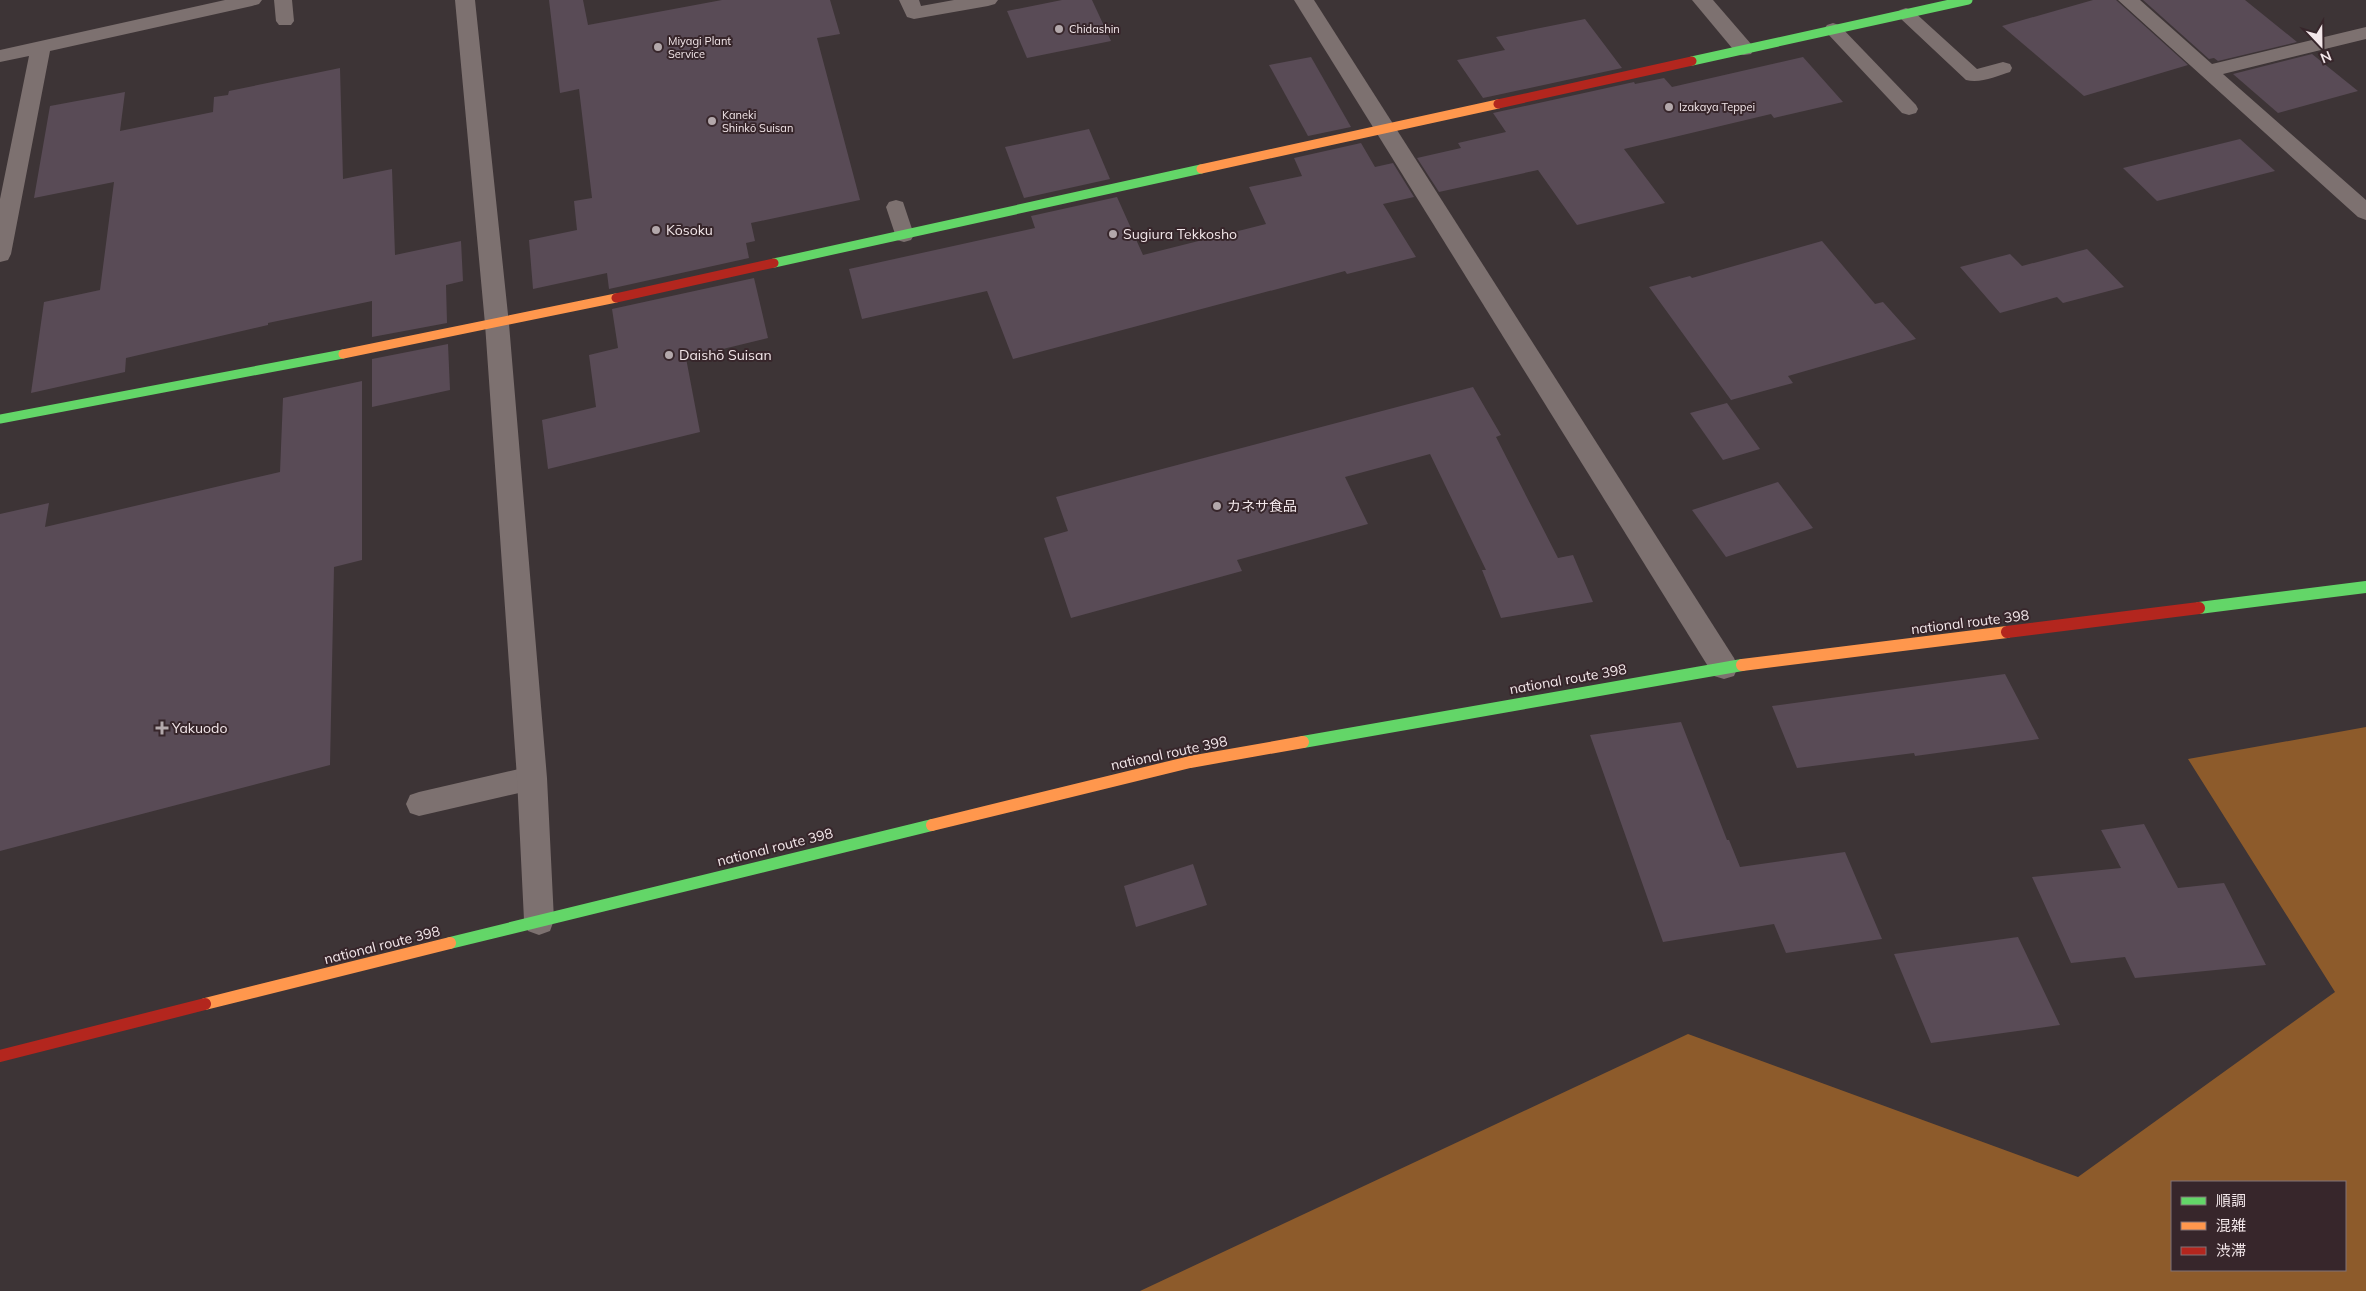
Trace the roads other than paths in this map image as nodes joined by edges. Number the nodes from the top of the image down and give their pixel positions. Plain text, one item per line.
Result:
1 (252, 0) edge
2 (283, 0) edge
3 (465, 0) edge
4 (910, 0) edge
5 (988, 0) edge
6 (1304, 0) edge
7 (1702, 0) edge
8 (1968, 0) edge
9 (2128, 0) edge
10 (1906, 14) junction
11 (285, 22) dead end
12 (1833, 30) junction
13 (2366, 33) edge
14 (41, 48) junction
15 (1744, 49) junction
16 (0, 56) edge
17 (2003, 68) dead end
18 (2208, 71) junction
19 (1909, 109) dead end
20 (1385, 128) junction
21 (896, 207) dead end
22 (2366, 212) edge
23 (904, 235) junction
24 (0, 254) edge
25 (497, 324) junction
26 (0, 419) edge
27 (2366, 587) edge
28 (1724, 667) junction
29 (532, 778) junction
30 (419, 804) dead end
31 (539, 920) junction
32 (0, 1056) edge

1 - 14 street
2 - 11 lane
3 - 25 street
4 - 5 street
6 - 20 street
7 - 15 street
8 - 10 main road
9 - 18 street
10 - 12 main road
10 - 17 lane
12 - 15 main road
12 - 19 lane
13 - 18 street
14 - 16 street
14 - 24 street
15 - 20 main road
18 - 22 street
20 - 23 main road
20 - 28 street
21 - 23 lane
23 - 25 main road
25 - 26 main road
25 - 29 street
27 - 28 main road, national route 398
28 - 31 main road, national route 398
29 - 30 lane
29 - 31 street
31 - 32 main road, national route 398

